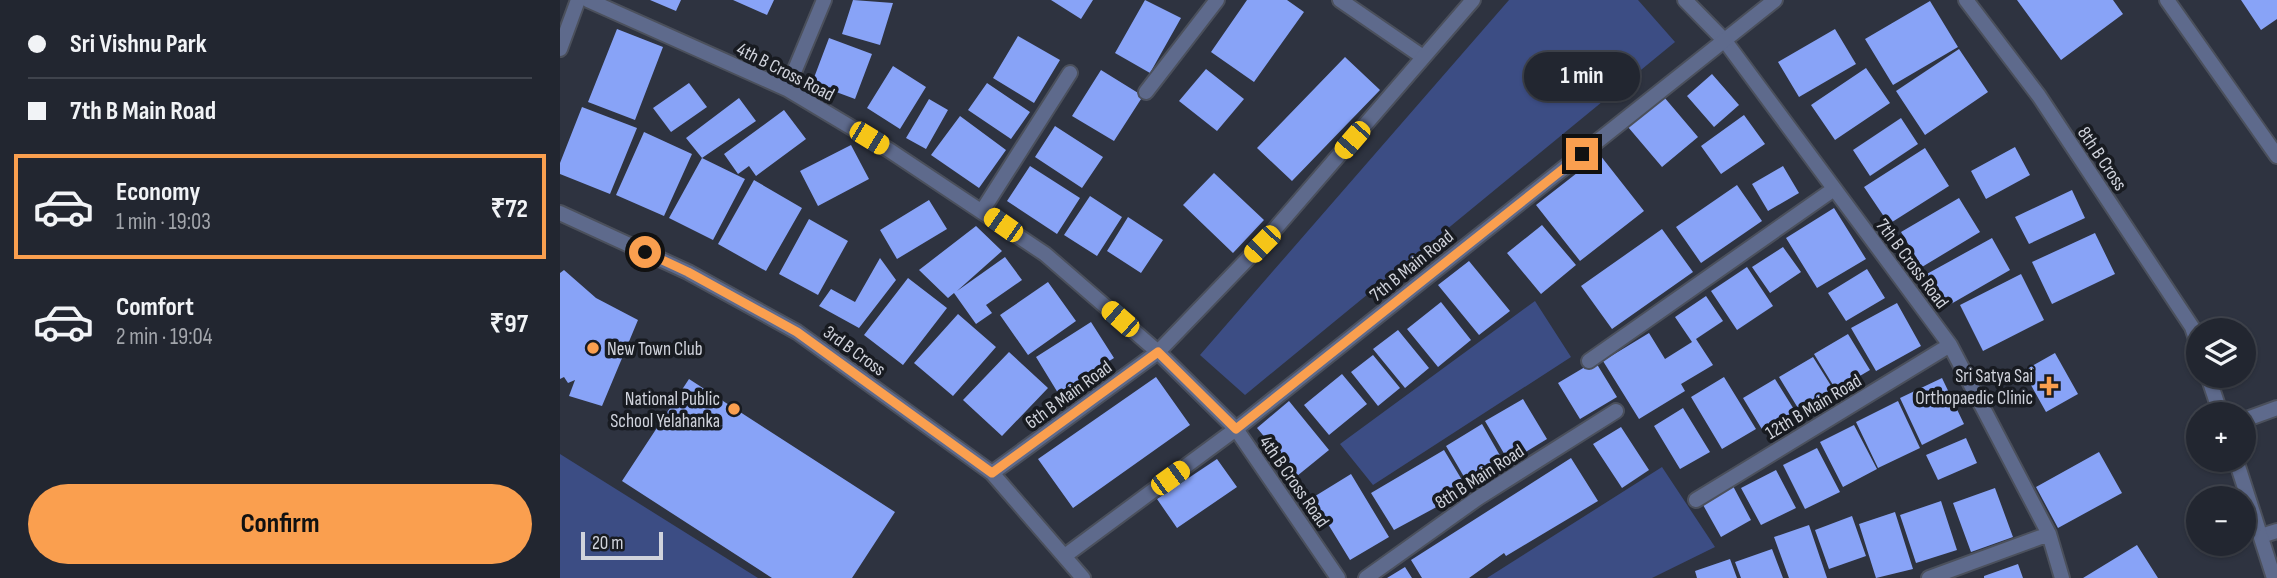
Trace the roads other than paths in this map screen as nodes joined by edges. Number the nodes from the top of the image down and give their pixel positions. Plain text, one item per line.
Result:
1 (578, 0) edge
2 (588, 0) edge
3 (824, 0) edge
4 (1217, 0) edge
5 (1340, 0) edge
6 (1473, 0) edge
7 (1685, 0) edge
8 (1775, 0) edge
9 (1966, 0) edge
10 (2167, 0) edge
11 (1724, 41) junction
12 (560, 50) edge
13 (1423, 57) junction
14 (1070, 74) dead end
15 (787, 89) junction
16 (1146, 92) dead end
17 (2277, 156) edge
18 (1834, 189) junction
19 (982, 211) junction
20 (560, 213) edge
21 (2186, 318) edge
22 (1950, 345) junction
23 (1158, 352) junction
24 (1588, 361) dead end
25 (2277, 408) edge
26 (1616, 411) dead end
27 (2256, 416) edge
28 (1236, 429) junction
29 (2240, 472) edge
30 (992, 473) junction
31 (1696, 500) dead end
32 (2277, 531) edge
33 (2049, 534) junction
34 (2261, 536) junction
35 (1066, 555) junction
36 (1083, 578) edge
37 (1338, 578) edge
38 (1366, 578) edge
39 (1929, 578) edge
40 (2062, 578) edge
41 (2274, 578) edge

1 - 12 street
2 - 15 street, 4th B Cross Road
3 - 15 street
4 - 16 street
5 - 13 street
6 - 13 street, 6th B Main Road
7 - 11 street, 7th B Cross Road
8 - 11 street, 7th B Main Road
9 - 21 street, 8th B Cross
10 - 17 street
11 - 18 street, 7th B Cross Road
11 - 28 street, 7th B Main Road
13 - 23 street, 6th B Main Road
14 - 19 street
15 - 19 street, 4th B Cross Road
18 - 22 street, 7th B Cross Road
18 - 24 street
19 - 23 street, 4th B Cross Road
20 - 30 street, 3rd B Cross
22 - 31 street, 12th B Main Road
22 - 33 street, 7th B Cross Road
23 - 28 street, 4th B Cross Road
23 - 30 street, 6th B Main Road
25 - 27 street
26 - 38 street, 8th B Main Road
28 - 35 street, 7th B Main Road
28 - 37 street, 4th B Cross Road
29 - 34 street
30 - 35 street, 3rd B Cross
32 - 34 street
33 - 39 street
33 - 40 street, 7th B Cross Road
34 - 41 street
35 - 36 street, 3rd B Cross

